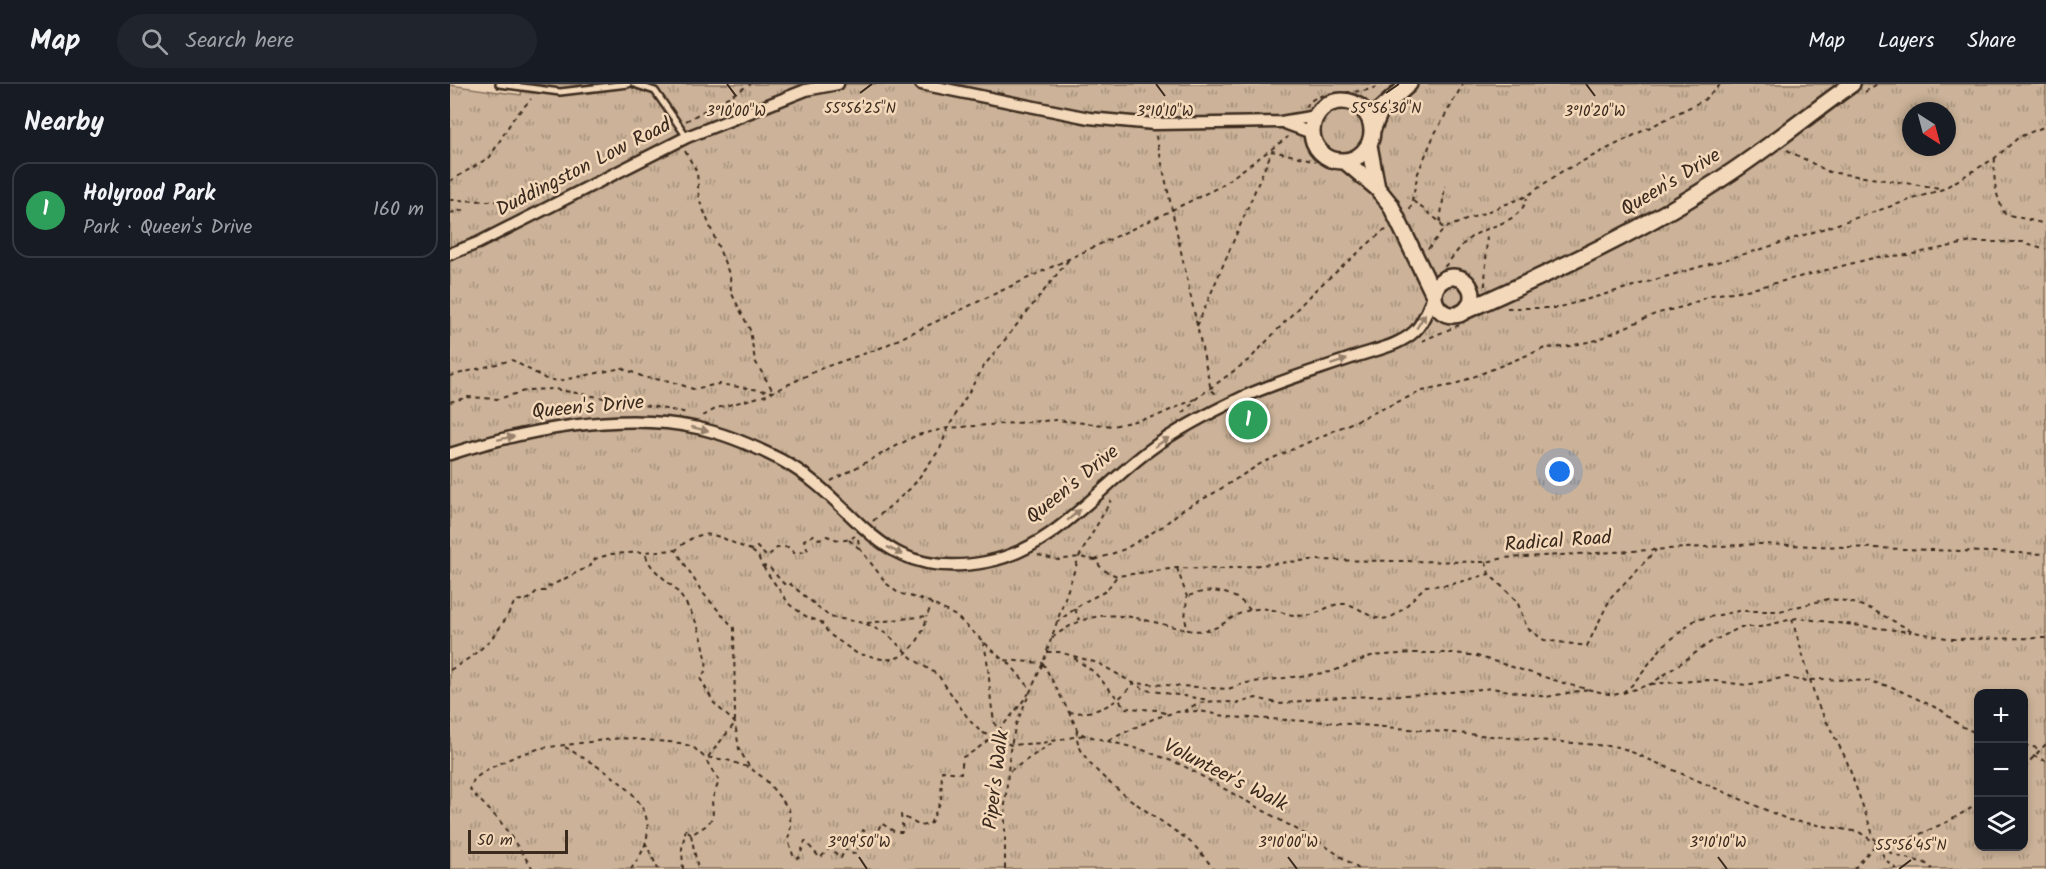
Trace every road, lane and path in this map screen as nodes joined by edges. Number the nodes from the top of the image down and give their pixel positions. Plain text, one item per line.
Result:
1 (499, 84) edge
2 (628, 84) edge
3 (634, 84) edge
4 (751, 84) edge
5 (838, 84) edge
6 (921, 84) edge
7 (1383, 84) edge
8 (1463, 84) edge
9 (1721, 84) edge
10 (1852, 84) edge
11 (1403, 88) edge
12 (543, 90) junction
13 (1352, 102) junction
14 (1316, 116) junction
15 (680, 124) junction
16 (1154, 124) junction
17 (1296, 126) junction
18 (2046, 126) edge
19 (1372, 128) junction
20 (1312, 133) junction
21 (687, 136) junction
22 (1772, 143) junction
23 (1369, 145) junction
24 (1272, 151) junction
25 (1995, 158) junction
26 (1317, 161) junction
27 (1342, 166) junction
28 (450, 181) edge
29 (1445, 186) dead end
30 (1377, 188) junction
31 (1943, 189) junction
32 (1527, 196) junction
33 (450, 200) edge
34 (1412, 201) junction
35 (535, 202) dead end
36 (463, 210) dead end
37 (1173, 210) junction
38 (450, 213) edge
39 (1440, 222) junction
40 (1401, 224) junction
41 (2046, 224) edge
42 (1443, 229) junction
43 (1487, 231) junction
44 (2046, 249) edge
45 (450, 254) edge
46 (1071, 256) junction
47 (1420, 263) junction
48 (1440, 277) junction
49 (1433, 295) junction
50 (1489, 297) junction
51 (1467, 309) junction
52 (1196, 328) junction
53 (450, 376) edge
54 (1211, 390) junction
55 (773, 392) junction
56 (1197, 398) junction
57 (450, 402) edge
58 (1230, 404) junction
59 (692, 414) dead end
60 (1182, 414) dead end
61 (702, 416) dead end
62 (948, 428) junction
63 (450, 454) edge
64 (1116, 478) junction
65 (820, 488) junction
66 (863, 530) junction
67 (849, 540) junction
68 (1026, 547) junction
69 (860, 549) junction
70 (676, 550) junction
71 (751, 550) junction
72 (1656, 550) junction
73 (646, 554) junction
74 (2046, 554) edge
75 (1079, 557) junction
76 (1095, 560) junction
77 (1486, 562) junction
78 (762, 566) junction
79 (1177, 568) junction
80 (1489, 574) junction
81 (1117, 576) junction
82 (1187, 597) junction
83 (932, 603) junction
84 (1075, 609) junction
85 (1250, 610) junction
86 (927, 616) junction
87 (1792, 619) junction
88 (1079, 620) junction
89 (864, 623) junction
90 (1055, 624) junction
91 (1188, 630) junction
92 (1914, 632) junction
93 (2046, 638) edge
94 (1050, 639) junction
95 (982, 640) junction
96 (907, 651) junction
97 (1047, 652) junction
98 (1071, 657) junction
99 (1008, 662) junction
100 (1043, 663) junction
101 (450, 670) edge
102 (1809, 679) junction
103 (1133, 683) junction
104 (1652, 684) junction
105 (1595, 689) junction
106 (1032, 690) junction
107 (1622, 693) junction
108 (1119, 700) junction
109 (1215, 701) junction
110 (1068, 712) junction
111 (1182, 712) junction
112 (1167, 714) junction
113 (735, 723) junction
114 (997, 730) junction
115 (1077, 730) junction
116 (1974, 732) edge
117 (1084, 735) junction
118 (991, 736) junction
119 (1076, 736) junction
120 (1058, 740) junction
121 (1110, 740) junction
122 (2046, 744) edge
123 (1011, 745) junction
124 (2028, 746) edge
125 (565, 747) junction
126 (2041, 749) junction
127 (2033, 756) junction
128 (706, 757) junction
129 (2046, 761) edge
130 (2028, 762) edge
131 (750, 768) junction
132 (1009, 771) junction
133 (1974, 806) edge
134 (691, 835) junction
135 (645, 841) junction
136 (1876, 843) junction
137 (1887, 849) junction
138 (533, 869) edge
139 (631, 869) edge
140 (658, 869) edge
141 (683, 869) edge
142 (698, 869) edge
143 (1005, 869) edge
144 (1214, 869) edge
145 (1359, 869) edge
146 (1854, 869) edge
147 (1896, 869) edge
148 (1932, 869) edge

1 - 12 lane
2 - 12 lane
3 - 15 lane
4 - 15 path
5 - 21 street, Duddingston Low Road
6 - 16 street
7 - 17 path
8 - 34 path
9 - 32 path
10 - 22 street, Queen's Drive
11 - 13 street, Queen's Drive
11 - 19 street, Queen's Drive
12 - 28 path
13 - 14 street, Queen's Drive
13 - 19 street
14 - 17 street, Queen's Drive
14 - 20 street
15 - 21 lane
16 - 17 street, Queen's Drive
16 - 37 path
17 - 20 street, Queen's Drive
17 - 24 path
17 - 26 path
18 - 25 path
19 - 23 street, Queen's Drive
20 - 27 street, Queen's Drive
21 - 45 street, Duddingston Low Road
21 - 55 path
22 - 31 path
22 - 50 street, Queen's Drive
23 - 27 street
23 - 30 street, Queen's Drive
24 - 26 path
24 - 37 path
24 - 52 path
25 - 31 path
25 - 41 path
26 - 27 path
27 - 30 street, Queen's Drive
29 - 39 path
30 - 40 street, Queen's Drive
31 - 50 path
32 - 42 path
32 - 43 path
33 - 35 path
34 - 39 path
34 - 40 path
36 - 38 path
37 - 46 path
37 - 52 path
39 - 42 path
40 - 47 street, Queen's Drive
40 - 54 path
42 - 47 path
43 - 48 path
43 - 50 path
44 - 76 path
46 - 55 path
46 - 62 path
47 - 48 street, Queen's Drive
47 - 49 street, Queen's Drive
48 - 49 street, Queen's Drive
48 - 50 street, Queen's Drive
49 - 51 street, Queen's Drive
58 -> 49 street, Queen's Drive
50 - 51 street, Queen's Drive
50 - 51 street
52 - 54 path
53 - 55 path
54 - 56 path
54 - 58 path
55 - 61 path
56 - 60 path
56 - 62 path
57 - 59 path
64 -> 58 street, Queen's Drive
62 - 65 path
62 - 66 path
63 -> 65 street, Queen's Drive
68 -> 64 street, Queen's Drive
64 - 75 path
65 - 66 street, Queen's Drive
66 - 67 path
66 -> 68 street, Queen's Drive
66 - 69 path
67 - 69 path
67 - 71 path
68 - 75 path
69 - 83 path
70 - 71 path
70 - 73 path
70 - 113 path
71 - 78 path
72 - 74 path, Radical Road
72 - 77 path, Radical Road
72 - 80 path
73 - 101 path
73 - 113 path
75 - 76 path
75 - 90 path
76 - 81 path
77 - 79 path, Radical Road
77 - 80 path
78 - 89 path
78 - 96 path
79 - 81 path, Radical Road
79 - 82 path
80 - 85 path
81 - 84 path
82 - 85 path
82 - 91 path
83 - 86 path
83 - 95 path
84 - 88 path
84 - 90 path
85 - 91 path
86 - 89 path
86 - 96 path
87 - 92 path
87 - 102 path
87 - 104 path
88 - 91 path
88 - 94 path
89 - 96 path
90 - 94 path
92 - 93 path
92 - 107 path
94 - 97 path
95 - 99 path
95 - 114 path
96 - 118 path
97 - 98 path
97 - 100 path
98 - 103 path
98 - 108 path
99 - 100 path
99 - 106 path
100 - 106 path, Piper's Walk
100 - 110 path, Volunteer's Walk
102 - 104 path
102 - 116 path
102 - 136 path
103 - 105 path
103 - 108 path
103 - 109 path
104 - 107 path
105 - 107 path
105 - 109 path
106 - 114 path
106 - 123 path, Piper's Walk
108 - 110 path
108 - 112 path
109 - 111 path
110 - 115 path, Volunteer's Walk
111 - 112 path
111 - 136 path
112 - 121 path
113 - 128 path
113 - 131 path
114 - 118 path
115 - 117 path, Volunteer's Walk
115 - 119 path
117 - 119 path
117 - 121 path, Volunteer's Walk
118 - 123 path
118 - 131 path
119 - 120 path
119 - 144 path
120 - 123 path
120 - 132 path
121 - 145 path, Volunteer's Walk
122 - 126 path
123 - 132 path, Piper's Walk
124 - 126 path
125 - 128 path
125 - 135 path
125 - 138 path
126 - 127 path
127 - 129 path
127 - 130 path
128 - 131 path
128 - 134 path
132 - 143 path, Piper's Walk
133 - 137 path
134 - 141 path
134 - 142 path
135 - 139 path
135 - 140 path
136 - 137 path
136 - 146 path
136 - 147 path
137 - 148 path

